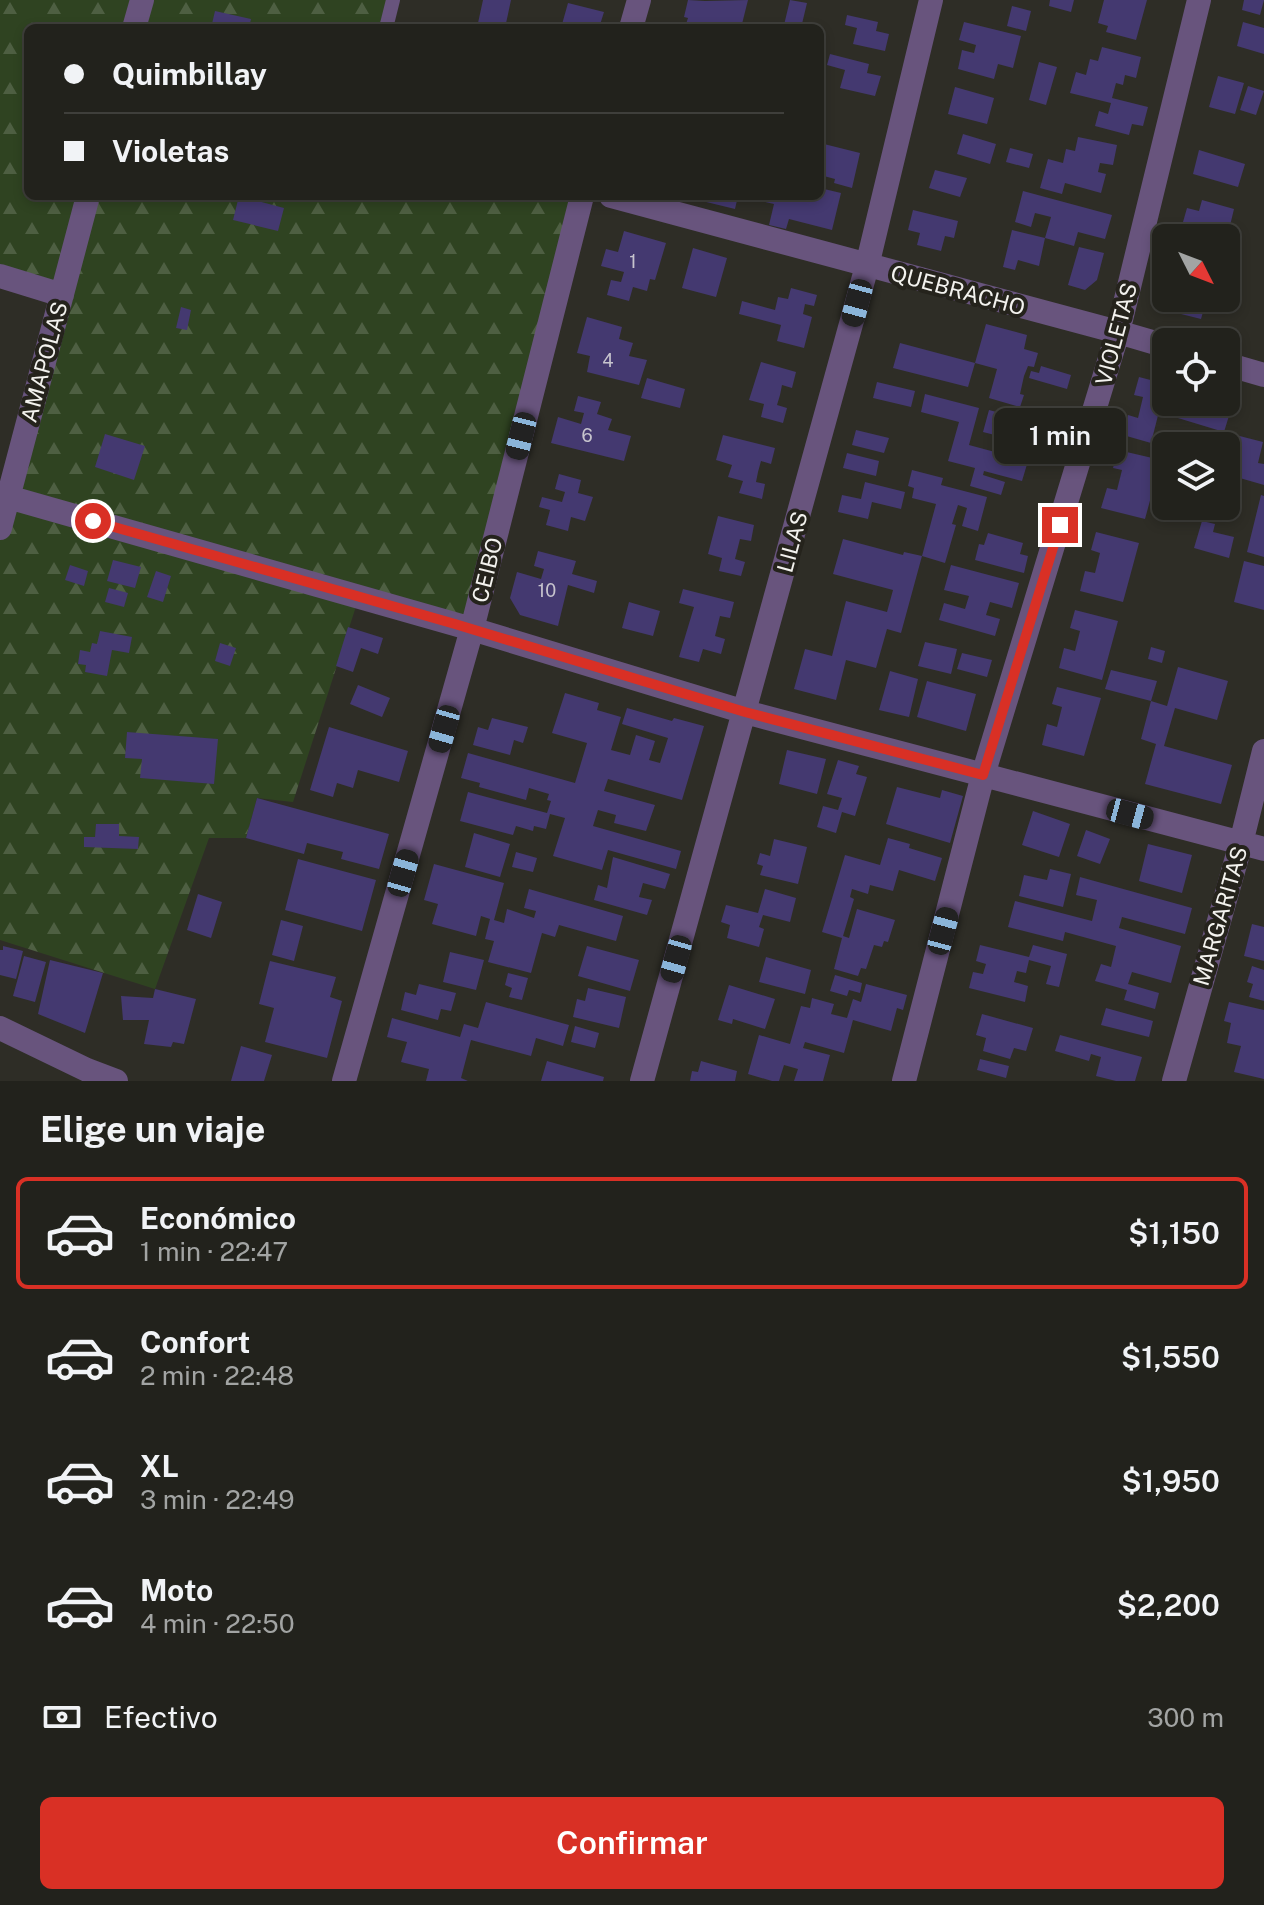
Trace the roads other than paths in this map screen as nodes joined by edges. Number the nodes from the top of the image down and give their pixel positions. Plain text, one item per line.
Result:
1 (142, 0) edge
2 (393, 0) edge
3 (639, 0) edge
4 (931, 0) edge
5 (1199, 0) edge
6 (135, 24) edge
7 (387, 24) edge
8 (632, 24) edge
9 (87, 200) edge
10 (581, 200) edge
11 (626, 200) edge
12 (867, 266) junction
13 (0, 276) edge
14 (62, 295) junction
15 (1118, 332) junction
16 (1152, 342) edge
17 (1240, 368) edge
18 (1264, 375) edge
19 (10, 453) edge
20 (8, 497) junction
21 (0, 528) edge
22 (472, 629) junction
23 (745, 712) junction
24 (1264, 751) edge
25 (983, 775) junction
26 (1252, 846) edge
27 (0, 1028) edge
28 (116, 1081) edge
29 (344, 1081) edge
30 (642, 1081) edge
31 (904, 1081) edge
32 (1174, 1081) edge

1 - 6 street
2 - 7 lane
3 - 8 street
4 - 12 street, LILAS
5 - 15 street, VIOLETAS
9 - 14 street, AMAPOLAS
10 - 22 street, CEIBO
11 - 12 street, QUEBRACHO
12 - 15 street, QUEBRACHO
12 - 23 street, LILAS
13 - 14 street
14 - 19 street, AMAPOLAS
15 - 16 street, QUEBRACHO
15 - 25 street, VIOLETAS
17 - 18 street
19 - 20 street, AMAPOLAS
20 - 21 street, AMAPOLAS
20 - 22 street
22 - 23 street
22 - 29 street, CEIBO
23 - 25 street
23 - 30 street, LILAS
24 - 26 street, MARGARITAS
25 - 26 street
25 - 31 street, VIOLETAS
26 - 32 street, MARGARITAS
27 - 28 street

